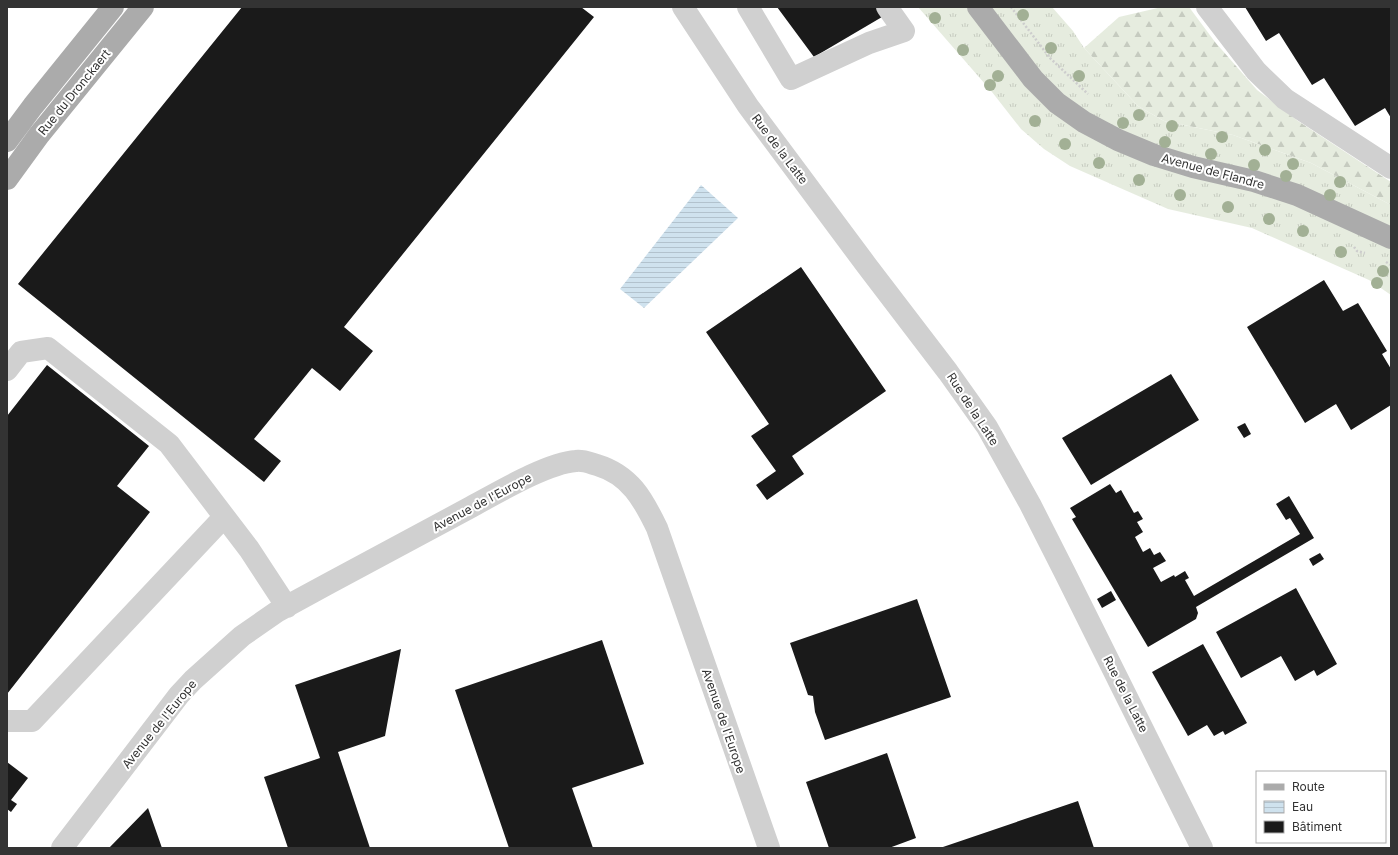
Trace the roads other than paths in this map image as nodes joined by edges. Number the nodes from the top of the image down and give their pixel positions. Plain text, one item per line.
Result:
1 (113, 7) edge
2 (143, 7) edge
3 (683, 7) edge
4 (748, 7) edge
5 (887, 7) edge
6 (978, 7) edge
7 (1207, 7) edge
8 (7, 141) edge
9 (1391, 168) edge
10 (7, 179) edge
11 (1334, 213) junction
12 (1391, 238) edge
13 (1391, 252) edge
14 (7, 370) edge
15 (224, 517) junction
16 (287, 606) junction
17 (7, 721) edge
18 (62, 848) edge
19 (769, 848) edge
20 (1202, 848) edge

1 - 8 main road, Rue du Dronckaert
2 - 10 main road, Rue du Dronckaert
3 - 20 street, Rue de la Latte
4 - 5 street
6 - 11 main road, Avenue de Flandre
7 - 9 street
11 - 12 main road, Avenue de Flandre
11 - 13 main road, Avenue de Flandre
14 - 15 street
15 - 16 street
15 - 17 street
16 - 18 street, Avenue de l'Europe
16 - 19 street, Avenue de l'Europe

